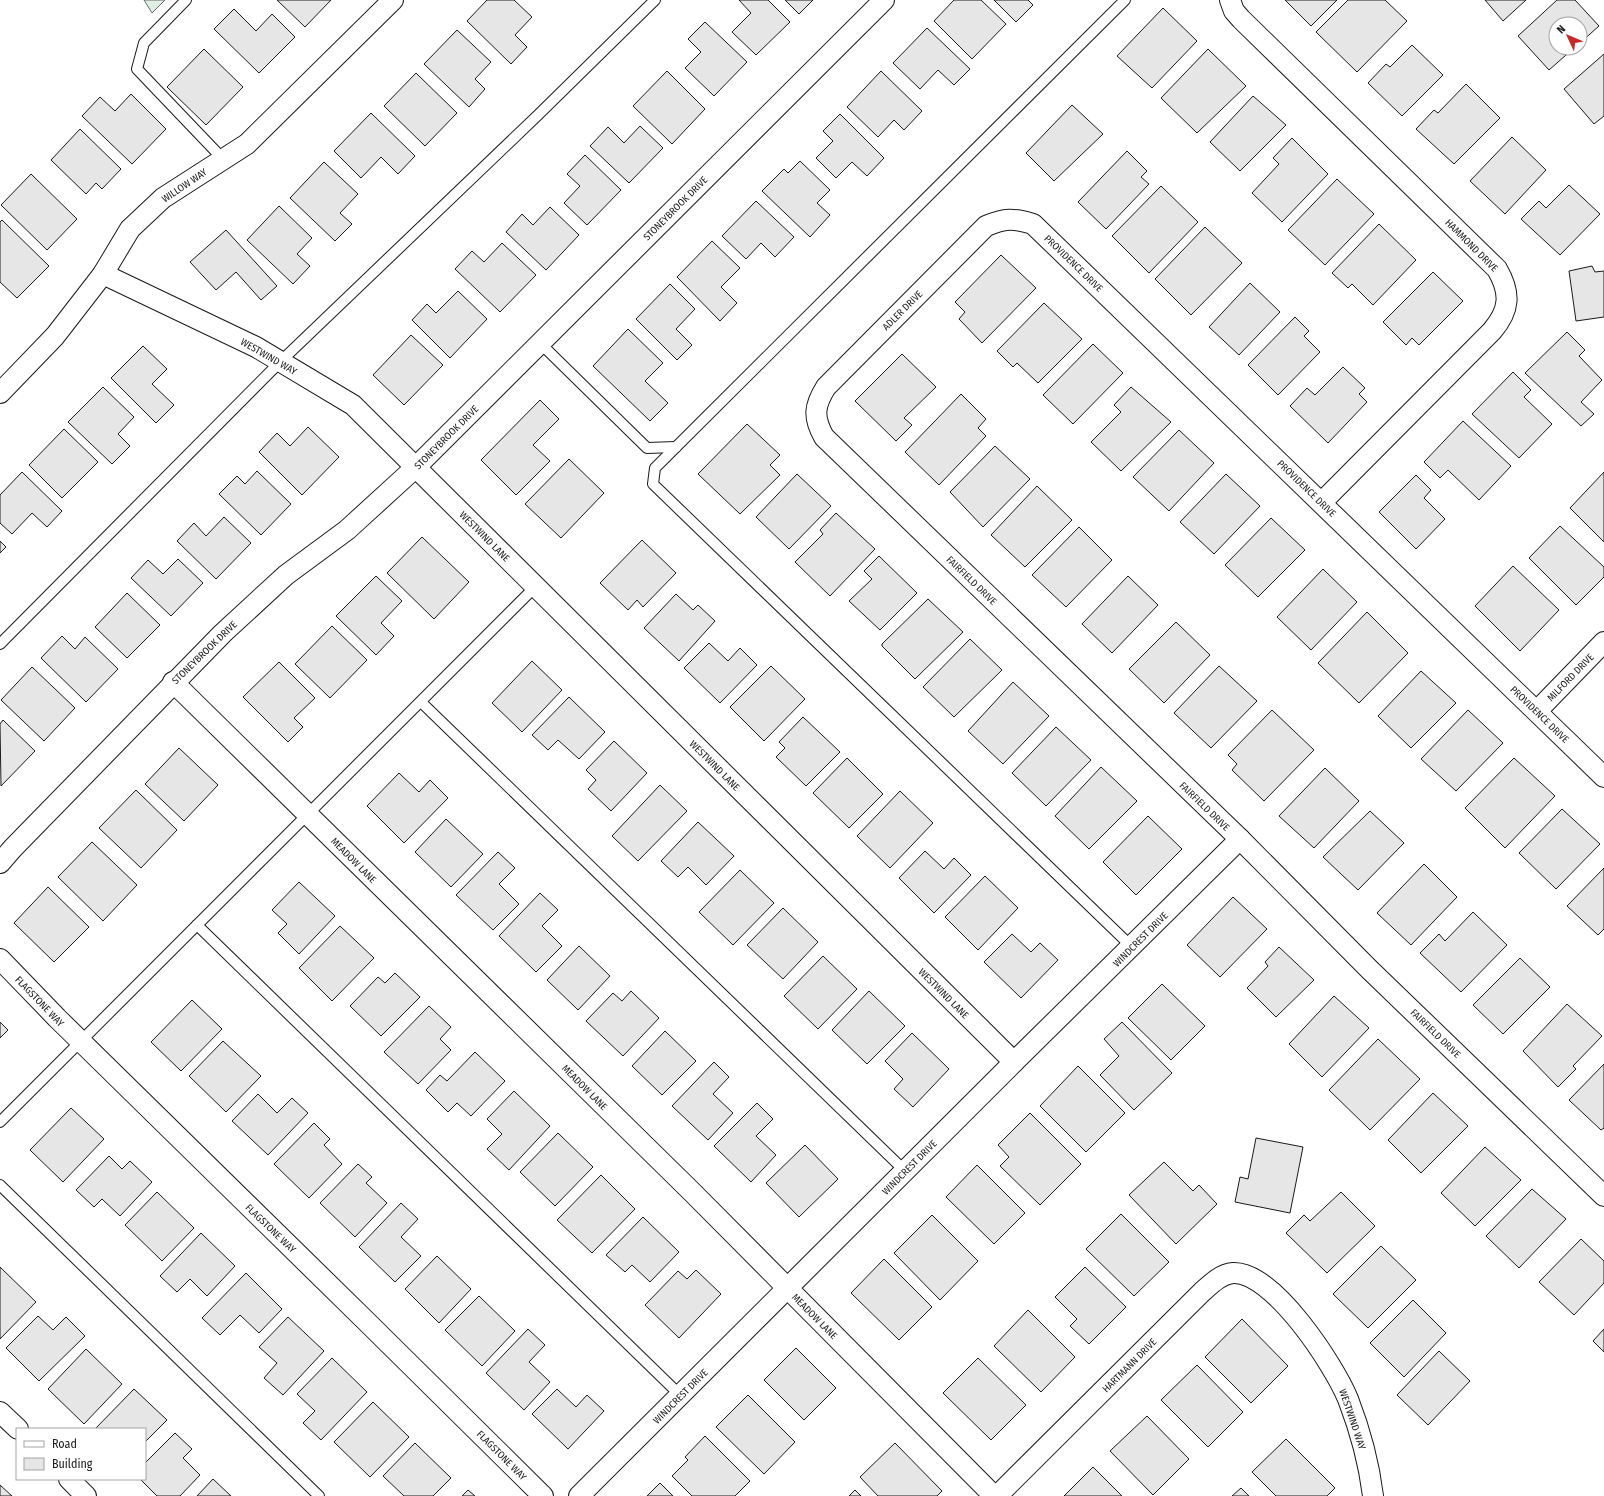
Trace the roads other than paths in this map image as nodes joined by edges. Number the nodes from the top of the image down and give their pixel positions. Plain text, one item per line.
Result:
1 (186, 0) edge
2 (393, 0) edge
3 (655, 0) edge
4 (884, 0) edge
5 (1125, 0) edge
6 (1230, 0) edge
7 (223, 159) junction
8 (1001, 220) joint
9 (103, 274) junction
10 (540, 343) junction
11 (280, 362) junction
12 (0, 393) edge
13 (816, 411) joint
14 (676, 447) junction
15 (416, 467) junction
16 (1322, 502) junction
17 (536, 586) junction
18 (1604, 642) edge
19 (0, 644) edge
20 (173, 682) junction
21 (421, 702) junction
22 (1537, 711) junction
23 (1604, 777) edge
24 (308, 814) junction
25 (1240, 839) junction
26 (0, 863) edge
27 (197, 925) junction
28 (1132, 947) junction
29 (0, 959) edge
30 (80, 1041) junction
31 (1014, 1062) junction
32 (0, 1122) edge
33 (905, 1171) junction
34 (0, 1185) edge
35 (1604, 1196) edge
36 (787, 1288) junction
37 (1272, 1293) joint
38 (680, 1396) junction
39 (0, 1412) edge
40 (17, 1428) edge
41 (70, 1480) edge
42 (86, 1496) edge
43 (319, 1496) edge
44 (542, 1496) edge
45 (579, 1496) edge
46 (996, 1496) edge
47 (1373, 1496) edge

1 - 7 lane
2 - 7 street, WILLOW WAY
3 - 11 lane
4 - 10 street, STONEYBROOK DRIVE
5 - 14 lane
6 - 16 street, HAMMOND DRIVE
7 - 9 street, WILLOW WAY
8 - 13 street, ADLER DRIVE
8 - 16 street, PROVIDENCE DRIVE
9 - 11 street, WESTWIND WAY
9 - 12 street, WILLOW WAY
10 - 14 lane
10 - 15 street, STONEYBROOK DRIVE
11 - 15 street, WESTWIND WAY
11 - 19 lane
13 - 25 street, FAIRFIELD DRIVE
14 - 28 lane
15 - 17 street, WESTWIND LANE
15 - 20 street, STONEYBROOK DRIVE
16 - 22 street, PROVIDENCE DRIVE
17 - 21 lane
17 - 31 street, WESTWIND LANE
18 - 22 street, MILFORD DRIVE
20 - 24 street, MEADOW LANE
20 - 26 street, STONEYBROOK DRIVE
21 - 24 lane
21 - 33 lane
22 - 23 street, PROVIDENCE DRIVE
24 - 27 lane
24 - 36 street, MEADOW LANE
25 - 28 street, WINDCREST DRIVE
25 - 35 street, FAIRFIELD DRIVE
27 - 30 lane
27 - 38 lane
28 - 31 street, WINDCREST DRIVE
29 - 30 street, FLAGSTONE WAY
30 - 32 lane
30 - 44 street, FLAGSTONE WAY
31 - 33 street, WINDCREST DRIVE
33 - 36 street, WINDCREST DRIVE
34 - 43 lane
36 - 38 street, WINDCREST DRIVE
36 - 46 street, MEADOW LANE
37 - 46 street, HARTMANN DRIVE
37 - 47 street, WESTWIND WAY
38 - 45 street, WINDCREST DRIVE
39 - 40 street
41 - 42 street

